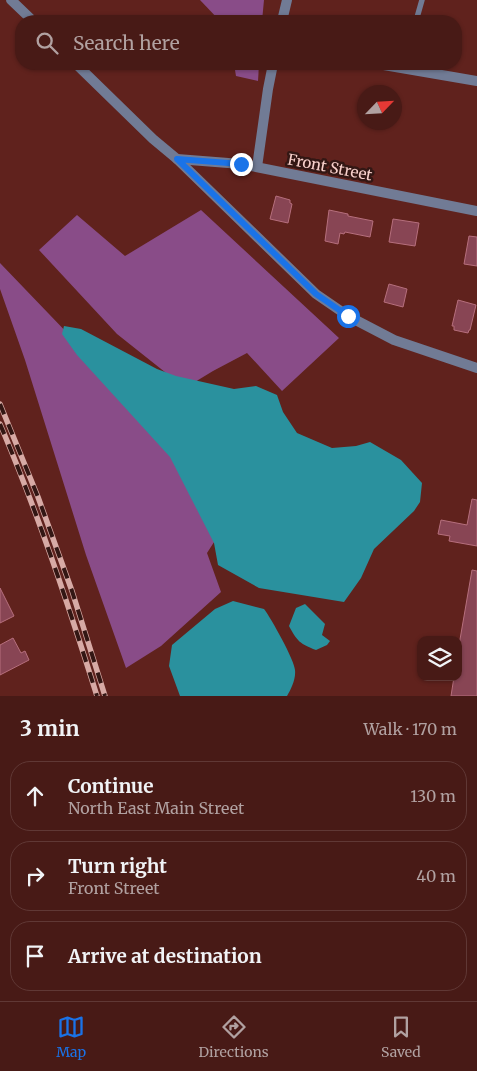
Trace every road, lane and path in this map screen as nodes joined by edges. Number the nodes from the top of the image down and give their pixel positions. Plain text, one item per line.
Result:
1 (11, 0) edge
2 (287, 0) edge
3 (422, 0) edge
4 (27, 15) edge
5 (283, 15) edge
6 (418, 15) edge
7 (82, 70) edge
8 (272, 70) edge
9 (428, 70) edge
10 (477, 81) edge
11 (177, 159) junction
12 (257, 167) junction
13 (477, 211) edge
14 (477, 368) edge

1 - 4 street
2 - 5 street
3 - 6 lane
7 - 11 street
8 - 12 street
9 - 10 street
11 - 12 street, Front Street
11 - 14 street
12 - 13 street, Front Street

